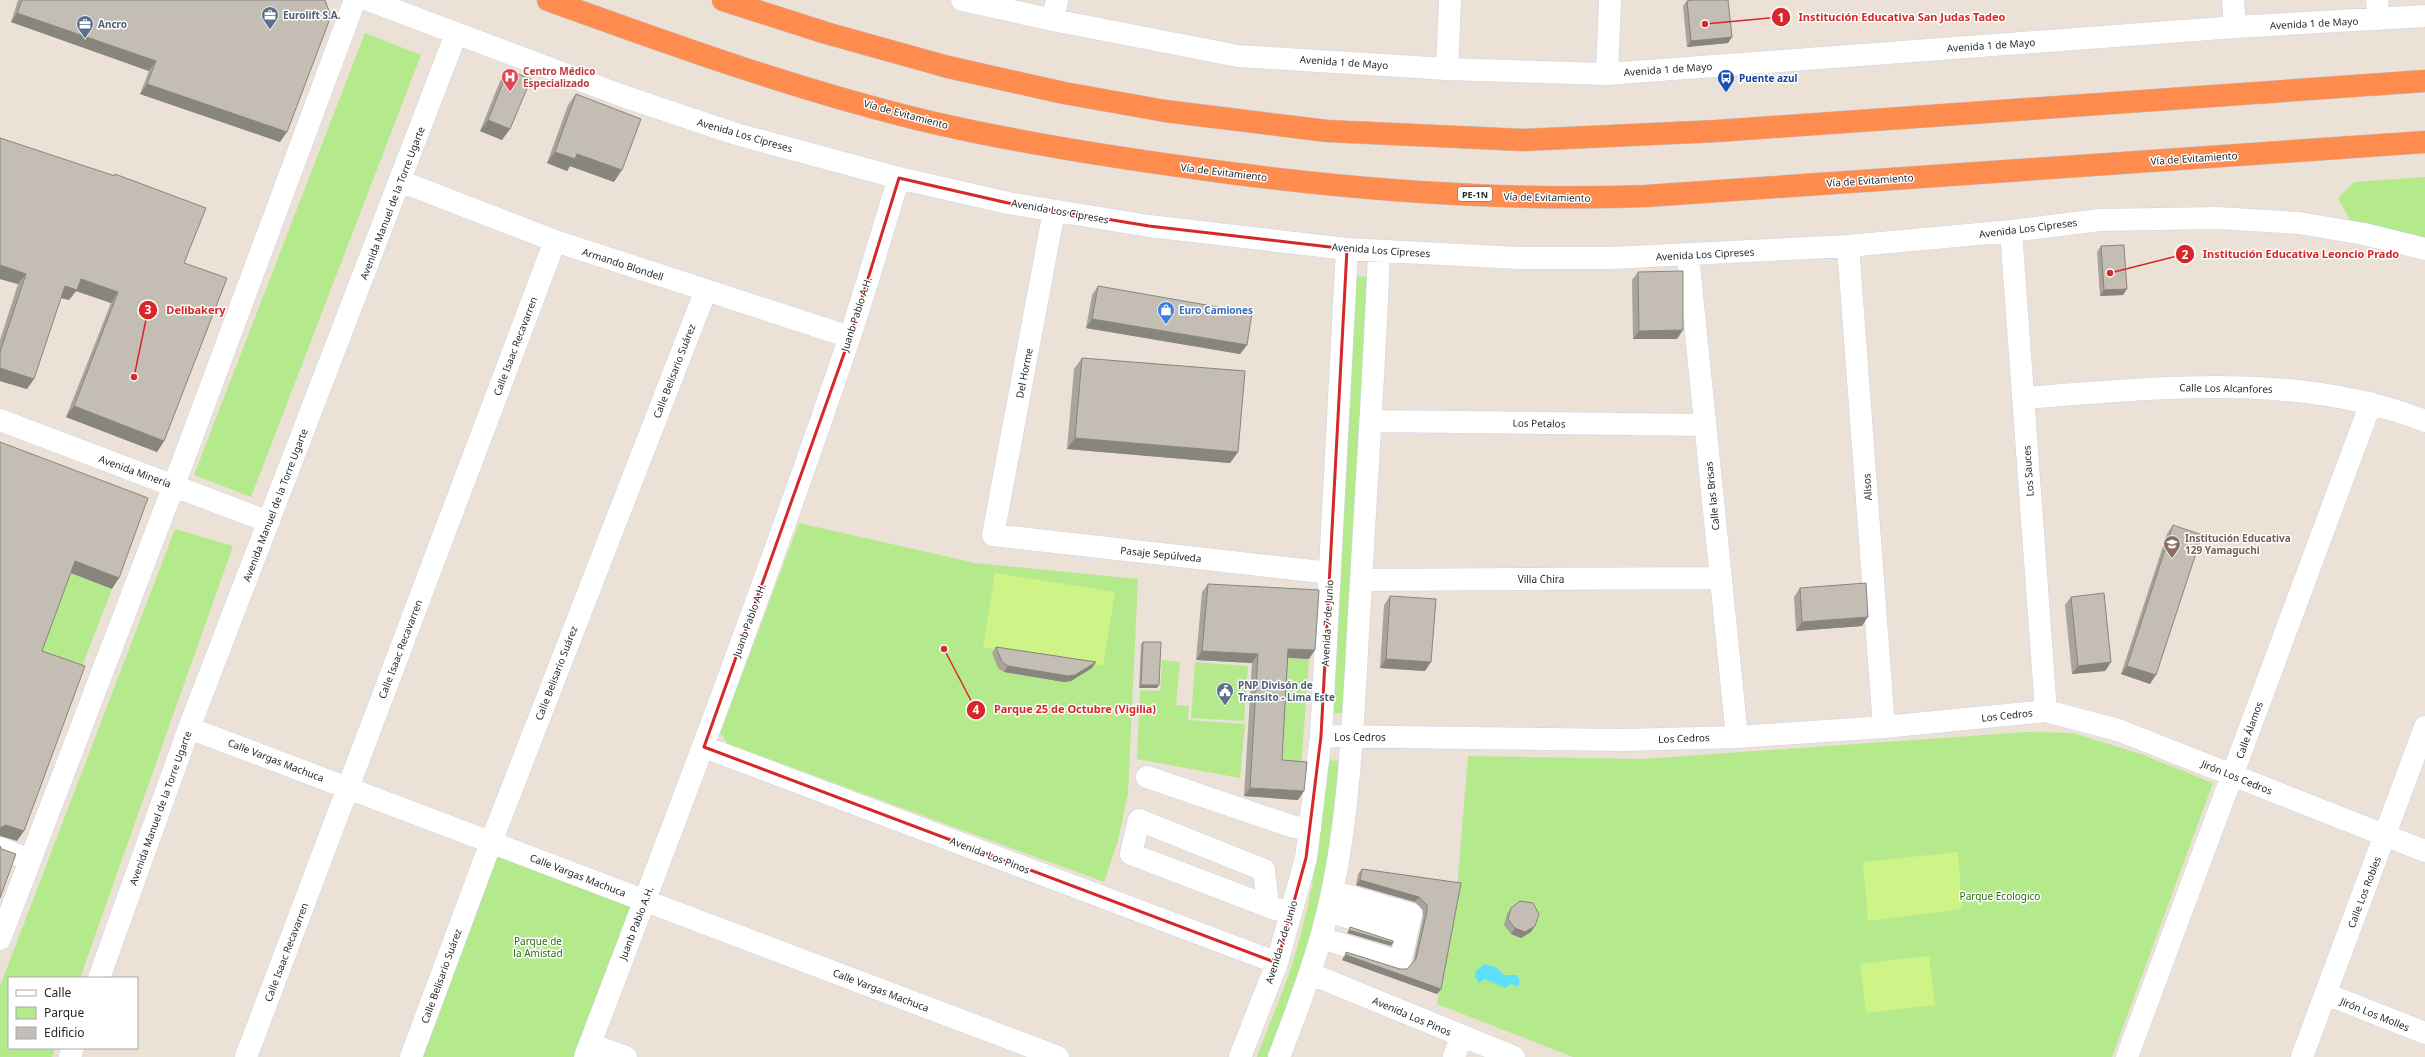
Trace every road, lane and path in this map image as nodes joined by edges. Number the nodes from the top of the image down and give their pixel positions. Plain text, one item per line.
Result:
1 (355, 0) edge
2 (368, 0) edge
3 (548, 0) edge
4 (723, 0) edge
5 (962, 0) edge
6 (1450, 0) edge
7 (1610, 0) edge
8 (2233, 0) edge
9 (1055, 10) edge
10 (2378, 10) edge
11 (2425, 16) edge
12 (2235, 27) junction
13 (456, 34) junction
14 (1447, 69) junction
15 (1607, 74) junction
16 (2425, 81) edge
17 (2425, 142) edge
18 (899, 178) junction
19 (400, 181) junction
20 (1054, 211) junction
21 (2011, 231) junction
22 (555, 241) junction
23 (1848, 246) junction
24 (1347, 249) junction
25 (2425, 249) edge
26 (1380, 251) junction
27 (1688, 255) junction
28 (706, 290) junction
29 (850, 337) junction
30 (2023, 398) junction
31 (2372, 403) junction
32 (0, 420) edge
33 (1372, 421) junction
34 (2425, 421) edge
35 (1705, 425) junction
36 (174, 485) junction
37 (269, 522) junction
38 (993, 535) joint
39 (1330, 573) junction
40 (1721, 578) junction
41 (1361, 580) junction
42 (2046, 711) junction
43 (1884, 727) junction
44 (2425, 727) edge
45 (189, 728) junction
46 (1321, 736) junction
47 (1351, 737) junction
48 (1737, 737) junction
49 (704, 747) junction
50 (2232, 776) junction
51 (1147, 777) dead end
52 (348, 788) junction
53 (1310, 830) junction
54 (2385, 836) junction
55 (491, 842) junction
56 (0, 848) edge
57 (2425, 851) edge
58 (30, 860) junction
59 (645, 900) junction
60 (1330, 901) junction
61 (1268, 906) junction
62 (1291, 912) junction
63 (1321, 938) junction
64 (0, 939) edge
65 (1277, 963) junction
66 (1311, 974) junction
67 (99, 977) edge
68 (2326, 994) junction
69 (2425, 1033) edge
70 (1461, 1037) junction
71 (587, 1050) edge
72 (246, 1057) edge
73 (411, 1057) edge
74 (626, 1057) edge
75 (1058, 1057) edge
76 (1240, 1057) edge
77 (1279, 1057) edge
78 (1454, 1057) edge
79 (1514, 1057) edge
80 (2127, 1057) edge
81 (2302, 1057) edge

1 - 36 street
2 - 13 street, Avenida Los Cipreses
3 - 17 highway, Vía de Evitamiento / PE-1N
4 - 16 highway
5 - 9 street, Avenida 1 de Mayo
6 - 14 street
7 - 15 street
8 - 12 street
9 - 14 street, Avenida 1 de Mayo
10 - 11 street, Avenida 1 de Mayo
10 - 12 street, Avenida 1 de Mayo
12 - 15 street, Avenida 1 de Mayo
13 - 18 street, Avenida Los Cipreses
13 - 19 street, Avenida Manuel de la Torre Ugarte
14 - 15 street, Avenida 1 de Mayo
18 - 20 street, Avenida Los Cipreses
18 - 29 street, Juanb Pablo A.H.
19 - 22 street, Armando Blondell
19 - 37 street, Avenida Manuel de la Torre Ugarte
20 - 24 street, Avenida Los Cipreses
20 - 38 street, Del Horme
21 - 23 street, Avenida Los Cipreses
21 - 25 street, Avenida Los Cipreses
21 - 30 street, Los Sauces
22 - 28 street, Armando Blondell
22 - 52 street, Calle Isaac Recavarren
23 - 27 street, Avenida Los Cipreses
23 - 43 street, Alisos
24 - 26 street, Avenida Los Cipreses
24 - 39 street, Avenida 7 de Junio
26 - 27 street, Avenida Los Cipreses
26 - 33 street
27 - 35 street, Calle las Brisas
28 - 29 street, Armando Blondell
28 - 55 street, Calle Belisario Suárez
29 - 49 street, Juanb Pablo A.H.
30 - 31 street, Calle Los Alcanfores
30 - 42 street, Los Sauces
31 - 34 street, Calle Los Alcanfores
31 - 50 street, Calle Álamos
32 - 36 street, Avenida Minería
33 - 35 street, Los Petalos
33 - 41 street
35 - 40 street, Calle las Brisas
36 - 37 street, Avenida Minería
36 - 58 street
37 - 45 street, Avenida Manuel de la Torre Ugarte
38 - 39 street, Pasaje Sepúlveda
39 - 46 street, Avenida 7 de Junio
40 - 41 street, Villa Chira
40 - 48 street, Calle las Brisas
41 - 47 street
42 - 43 street, Los Cedros
42 - 50 street, Jirón Los Cedros
43 - 48 street, Los Cedros
44 - 54 street, Calle Los Robles
45 - 52 street, Calle Vargas Machuca
45 - 67 street, Avenida Manuel de la Torre Ugarte
46 - 47 street, Los Cedros
46 - 53 street, Avenida 7 de Junio
47 - 48 street, Los Cedros
47 - 60 street
49 - 59 street, Juanb Pablo A.H.
49 - 65 street, Avenida Los Pinos
50 - 54 street, Jirón Los Cedros
50 - 80 street, Calle Álamos
51 - 53 street
52 - 55 street, Calle Vargas Machuca
52 - 72 street, Calle Isaac Recavarren
53 - 62 street, Avenida 7 de Junio
54 - 57 street, Jirón Los Cedros
54 - 68 street, Calle Los Robles
55 - 59 street, Calle Vargas Machuca
55 - 73 street, Calle Belisario Suárez
56 - 58 street
58 - 64 street
59 - 71 street, Juanb Pablo A.H.
59 - 75 street, Calle Vargas Machuca
60 - 63 street
60 - 63 street
61 - 61 street
61 - 62 street
62 - 65 street, Avenida 7 de Junio
63 - 66 street
65 - 76 street, Avenida 7 de Junio
66 - 70 street, Avenida Los Pinos
66 - 77 street
68 - 69 street, Jirón Los Molles
68 - 81 street, Calle Los Robles
70 - 78 street
70 - 79 street, Avenida Los Pinos
71 - 74 street

